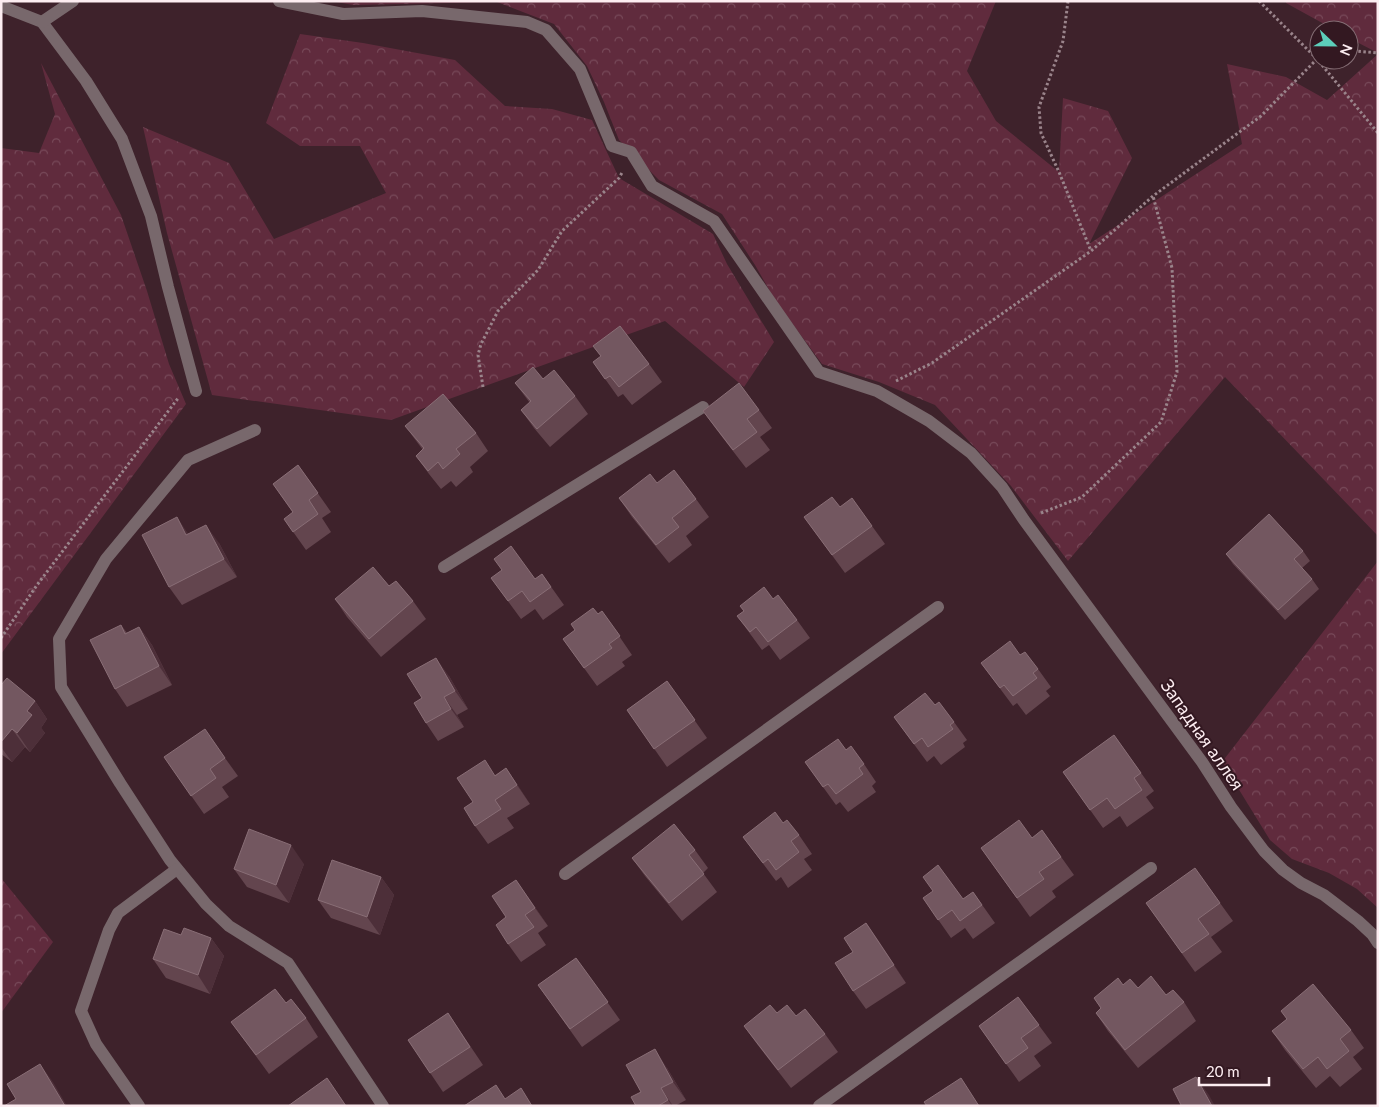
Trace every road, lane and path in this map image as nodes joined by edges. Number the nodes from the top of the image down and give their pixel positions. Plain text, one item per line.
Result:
1 (73, 1) edge
2 (279, 1) edge
3 (1068, 1) edge
4 (1260, 2) edge
5 (1, 6) edge
6 (42, 22) junction
7 (1309, 50) edge
8 (1359, 51) edge
9 (1378, 53) edge
10 (1309, 68) edge
11 (1327, 70) edge
12 (1378, 133) edge
13 (631, 152) junction
14 (1153, 196) junction
15 (1091, 251) junction
16 (193, 378) junction
17 (483, 387) dead end
18 (877, 391) junction
19 (196, 392) dead end
20 (703, 407) dead end
21 (255, 430) dead end
22 (1024, 520) junction
23 (444, 567) dead end
24 (938, 607) dead end
25 (1, 638) edge
26 (1151, 868) dead end
27 (177, 869) junction
28 (565, 874) dead end
29 (1378, 943) edge
30 (139, 1106) edge
31 (383, 1106) edge
32 (819, 1106) edge

1 - 6 street
2 - 13 street
3 - 15 path
4 - 7 path
5 - 6 street
6 - 16 street
8 - 9 path
10 - 14 path
11 - 12 path
13 - 17 path
13 - 18 street, Западная аллея
14 - 15 path
14 - 22 path
15 - 18 path
16 - 19 street
16 - 25 path
18 - 22 street, Западная аллея
20 - 23 street
21 - 27 street
22 - 29 street, Западная аллея
24 - 28 street
26 - 32 street
27 - 30 street
27 - 31 street

